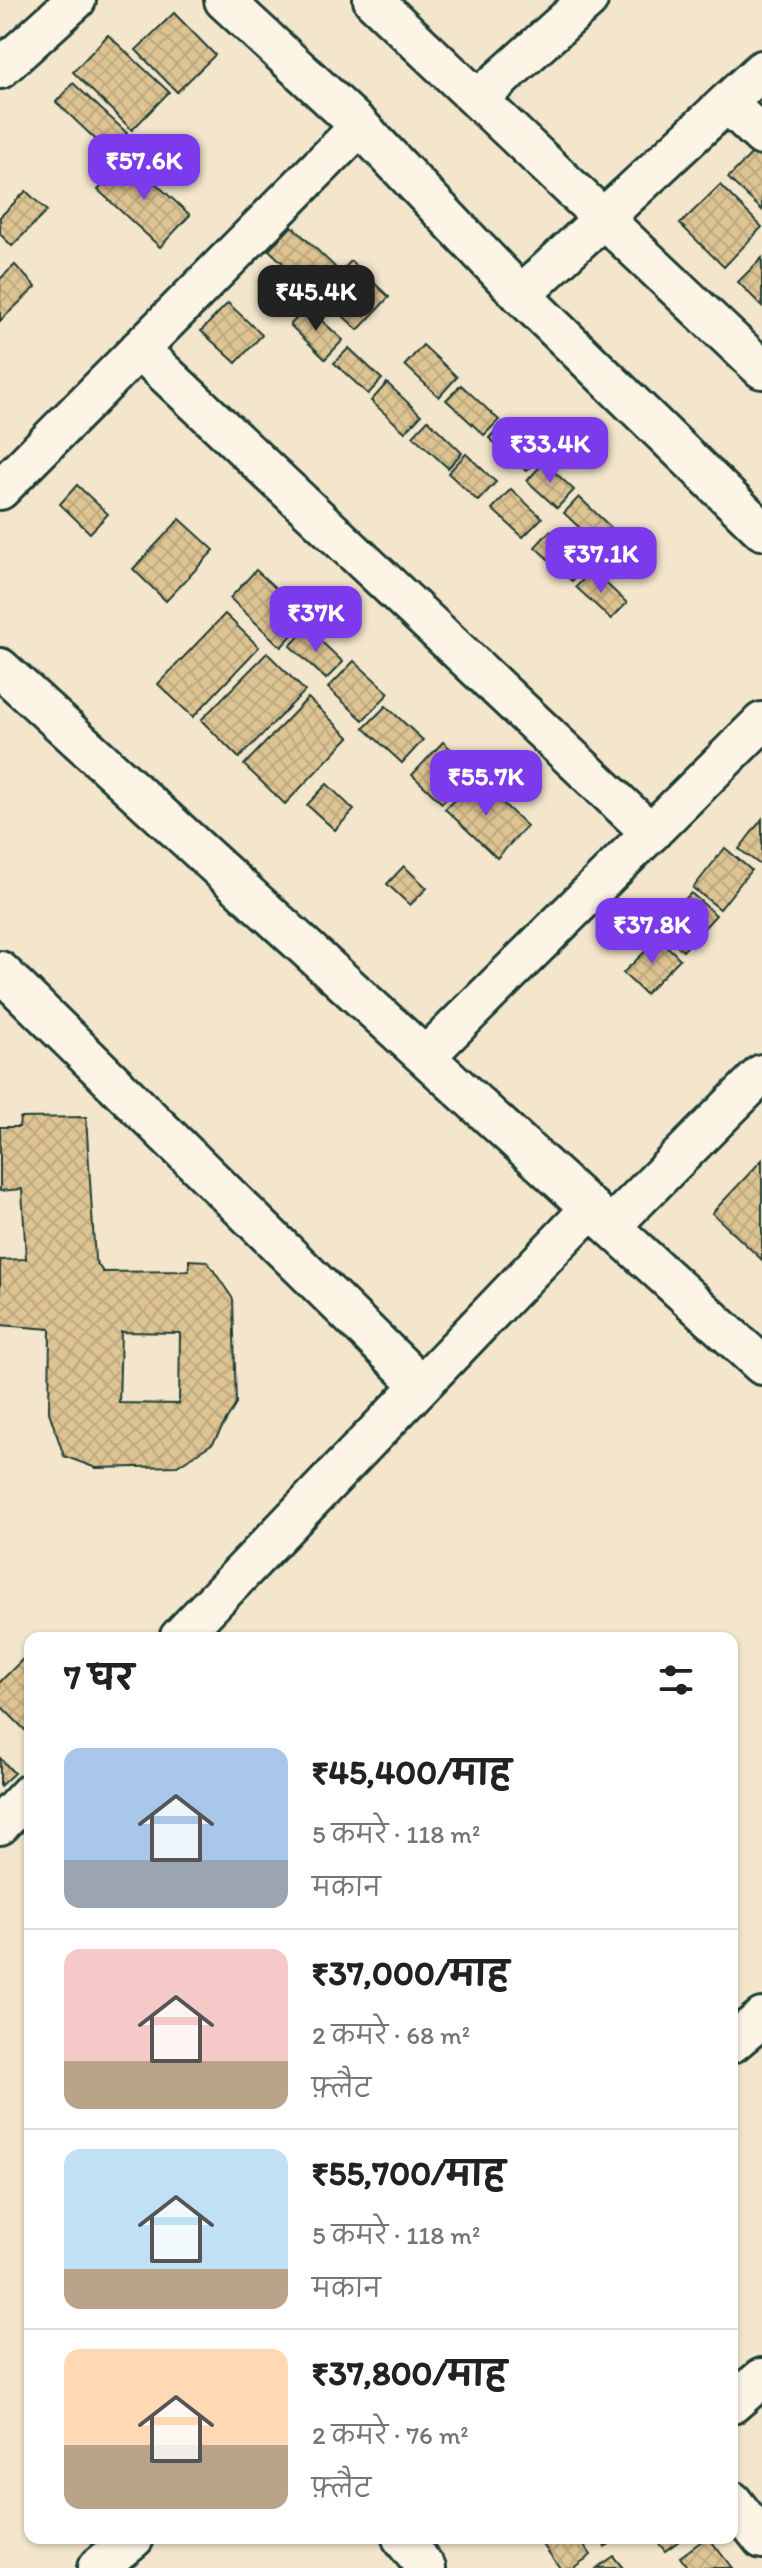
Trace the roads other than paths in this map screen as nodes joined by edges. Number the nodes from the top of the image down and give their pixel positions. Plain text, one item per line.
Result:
1 (76, 0) edge
2 (224, 0) edge
3 (373, 0) edge
4 (588, 0) edge
5 (0, 69) edge
6 (762, 70) edge
7 (478, 99) junction
8 (727, 103) junction
9 (360, 126) junction
10 (762, 136) edge
11 (604, 218) junction
12 (521, 295) junction
13 (139, 349) junction
14 (762, 369) edge
15 (0, 490) edge
16 (762, 530) edge
17 (0, 668) edge
18 (762, 722) edge
19 (651, 833) junction
20 (0, 971) edge
21 (426, 1056) junction
22 (762, 1074) edge
23 (601, 1217) junction
24 (762, 1365) edge
25 (421, 1385) junction
26 (185, 1632) edge
27 (24, 1799) edge
28 (0, 1825) edge
29 (762, 2018) edge
30 (738, 2038) edge
31 (762, 2378) edge
32 (738, 2399) edge
33 (738, 2509) edge
34 (762, 2539) edge
35 (127, 2544) edge
36 (407, 2544) edge
37 (97, 2568) edge
38 (426, 2568) edge

1 - 5 street
2 - 9 street
3 - 7 street
4 - 7 street
6 - 8 street
7 - 11 street
8 - 10 street
8 - 11 street
9 - 12 street
9 - 13 street
11 - 12 street
11 - 14 street
12 - 16 street
13 - 15 street
13 - 19 street
17 - 21 street
18 - 19 street
19 - 21 street
20 - 25 street
21 - 23 street
22 - 23 street
23 - 24 street
23 - 25 street
25 - 26 street
27 - 28 street
29 - 30 street
31 - 32 street
33 - 34 street
35 - 37 street
36 - 38 street

